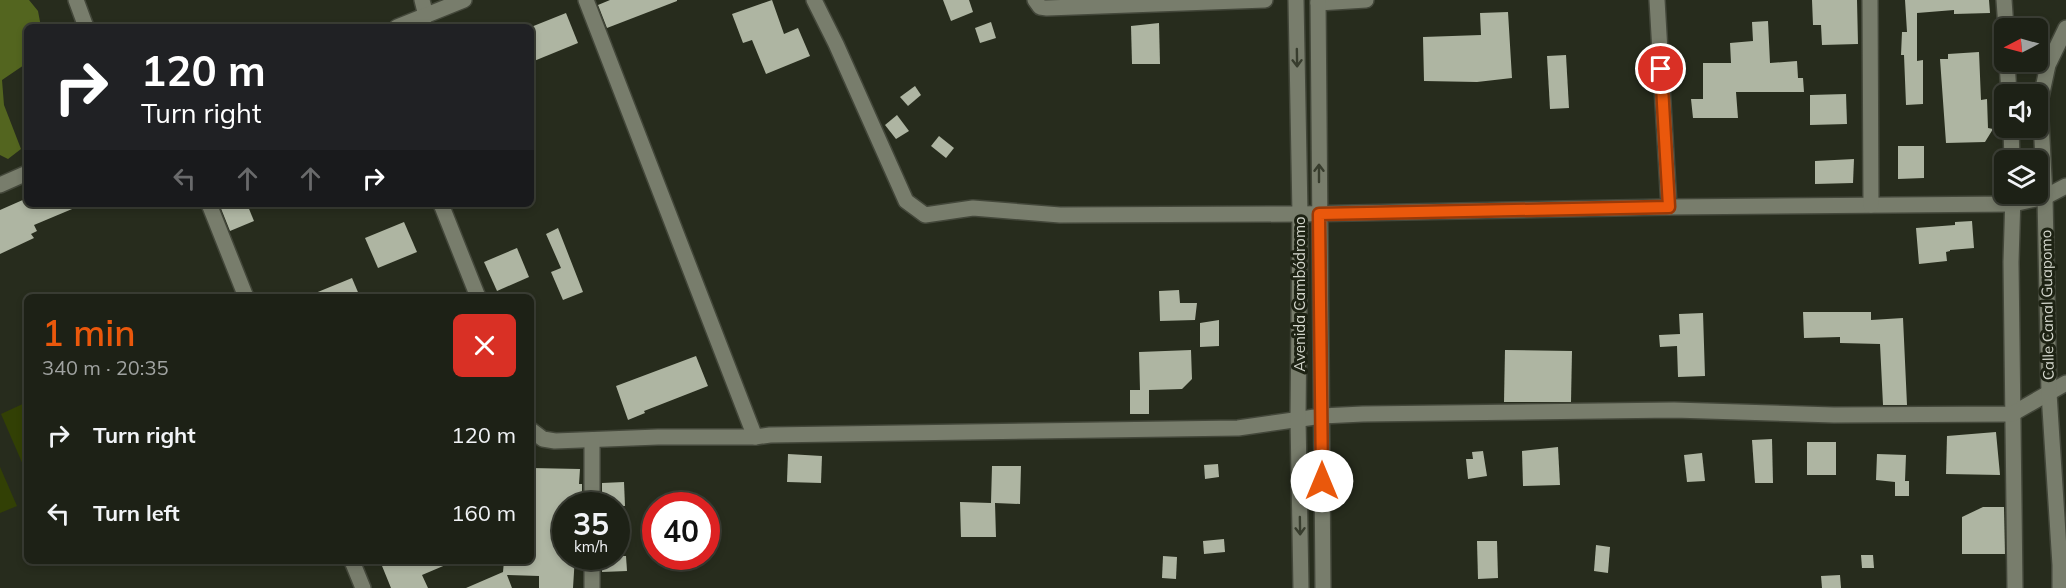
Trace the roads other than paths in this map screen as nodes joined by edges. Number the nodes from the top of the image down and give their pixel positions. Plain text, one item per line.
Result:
1 (76, 0) edge
2 (422, 0) edge
3 (464, 0) edge
4 (586, 0) edge
5 (814, 0) edge
6 (1035, 0) edge
7 (1265, 0) edge
8 (1296, 0) edge
9 (1366, 0) edge
10 (1657, 0) edge
11 (1869, 0) edge
12 (2004, 0) edge
13 (1318, 2) edge
14 (426, 16) junction
15 (2005, 18) edge
16 (85, 24) edge
17 (405, 24) edge
18 (2066, 28) edge
19 (2043, 150) edge
20 (24, 174) edge
21 (0, 185) edge
22 (2066, 186) edge
23 (2048, 195) edge
24 (1994, 200) edge
25 (2013, 204) edge
26 (2045, 204) edge
27 (1871, 205) junction
28 (209, 207) edge
29 (442, 207) edge
30 (1669, 207) junction
31 (1300, 214) junction
32 (1319, 214) junction
33 (245, 294) edge
34 (477, 294) edge
35 (2066, 383) edge
36 (2049, 393) junction
37 (2012, 414) junction
38 (1322, 416) junction
39 (1298, 419) junction
40 (534, 432) edge
41 (755, 437) junction
42 (592, 440) junction
43 (592, 492) edge
44 (353, 564) edge
45 (2063, 564) edge
46 (592, 570) edge
47 (363, 588) edge
48 (592, 588) edge
49 (1301, 588) edge
50 (1323, 588) edge
51 (2015, 588) edge
52 (2060, 588) edge

1 - 16 street
2 - 14 street
3 - 14 street
4 - 41 street
5 - 31 street
6 - 7 street
8 -> 31 street, Avenida Cambódromo
9 - 13 street
10 - 30 street
11 - 27 street
12 - 15 street
32 -> 13 street, Avenida Cambódromo
14 - 17 street
18 - 19 street, Calle Canal Guapomo
20 - 21 street
22 - 23 street
24 - 27 street
25 - 37 street
26 - 36 street, Calle Canal Guapomo
27 - 30 street
28 - 33 street
29 - 34 street
30 - 32 street
31 - 32 street
31 - 39 street, Avenida Cambódromo
32 - 38 street, Avenida Cambódromo
35 - 36 street
36 - 37 street
36 - 45 street, Calle Canal Guapomo
37 - 38 street
37 - 51 street
38 - 39 street
38 - 50 street, Avenida Cambódromo
39 - 41 street
39 -> 49 street, Avenida Cambódromo
40 - 42 street
41 - 42 street
42 - 43 street
44 - 47 street
45 - 52 street, Calle Canal Guapomo
46 - 48 street

